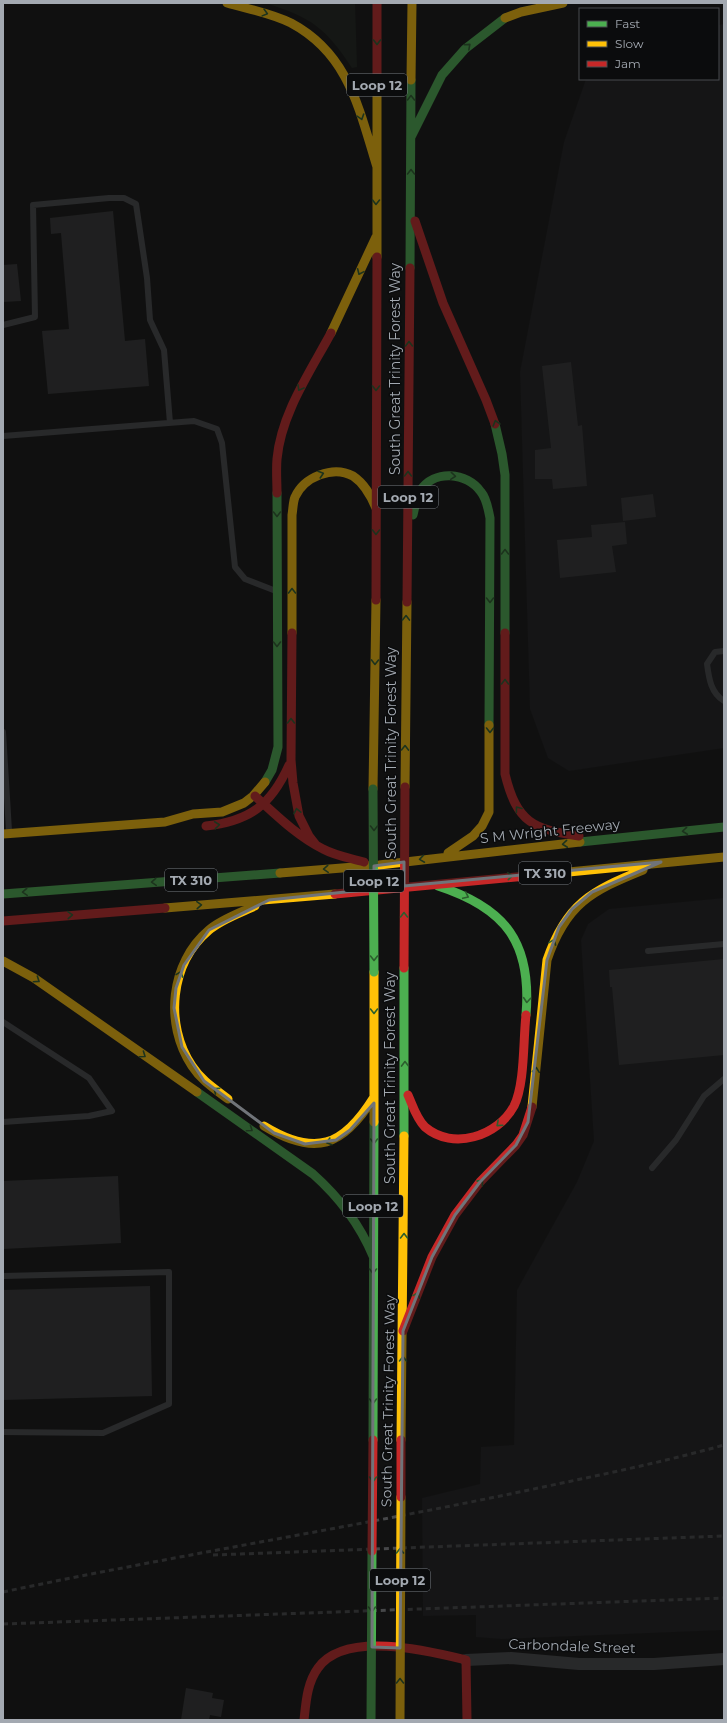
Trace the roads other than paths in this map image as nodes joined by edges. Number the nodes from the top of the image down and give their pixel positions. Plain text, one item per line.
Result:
1 (227, 3) edge
2 (377, 3) edge
3 (412, 3) edge
4 (563, 3) edge
5 (411, 137) junction
6 (377, 167) junction
7 (410, 207) junction
8 (376, 237) junction
9 (3, 325) edge
10 (170, 423) junction
11 (3, 436) edge
12 (377, 509) junction
13 (407, 532) junction
14 (277, 592) junction
15 (724, 651) edge
16 (724, 701) edge
17 (3, 732) edge
18 (291, 760) junction
19 (255, 796) junction
20 (264, 804) junction
21 (165, 822) junction
22 (724, 827) edge
23 (6, 834) edge
24 (604, 840) junction
25 (316, 845) junction
26 (442, 857) junction
27 (724, 857) edge
28 (661, 862) junction
29 (379, 865) junction
30 (429, 884) junction
31 (3, 894) edge
32 (269, 900) junction
33 (3, 921) edge
34 (724, 944) edge
35 (648, 951) dead end
36 (3, 961) edge
37 (3, 1022) edge
38 (724, 1079) edge
39 (405, 1087) junction
40 (374, 1096) junction
41 (236, 1105) dead end
42 (255, 1119) dead end
43 (3, 1122) edge
44 (652, 1168) dead end
45 (373, 1256) junction
46 (3, 1276) edge
47 (403, 1331) junction
48 (3, 1432) edge
49 (724, 1659) edge
50 (466, 1660) junction
51 (304, 1720) edge
52 (371, 1720) edge
53 (400, 1720) edge
54 (467, 1720) edge

1 -> 6 main road
2 -> 6 main road, South Great Trinity Forest Way / Loop 12
5 -> 3 main road, South Great Trinity Forest Way / Loop 12
5 -> 4 main road
7 -> 5 main road, South Great Trinity Forest Way / Loop 12
6 -> 8 main road, South Great Trinity Forest Way / Loop 12
13 -> 7 main road, South Great Trinity Forest Way / Loop 12
24 -> 7 main road
8 -> 12 main road, South Great Trinity Forest Way / Loop 12
8 -> 14 main road
9 - 10 lane
10 - 11 lane
10 - 14 lane
18 -> 12 main road
12 -> 40 main road, South Great Trinity Forest Way / Loop 12, bridge
13 -> 26 main road
39 -> 13 main road, South Great Trinity Forest Way / Loop 12, bridge
14 -> 19 main road
15 - 16 lane
17 - 23 lane
18 - 20 main road
25 -> 18 main road
19 - 20 main road
19 - 21 main road
21 -> 20 main road
20 - 25 main road
21 - 23 main road
22 -> 24 main road, S M Wright Freeway / TX 310
24 -> 26 main road, S M Wright Freeway / TX 310
25 - 29 main road
26 -> 29 main road, S M Wright Freeway / TX 310
27 - 28 main road, TX 310
30 -> 28 main road, TX 310
47 -> 28 main road
29 -> 31 main road, TX 310
30 - 32 main road, TX 310
30 -> 39 main road
33 -> 32 main road, TX 310
41 -> 32 main road
34 - 35 lane
36 -> 45 main road
37 - 43 lane
38 - 44 lane
47 -> 39 main road, South Great Trinity Forest Way / Loop 12
40 -> 42 main road
40 -> 45 main road, South Great Trinity Forest Way / Loop 12
45 -> 52 main road, South Great Trinity Forest Way / Loop 12, bridge
46 - 48 lane
53 -> 47 main road, South Great Trinity Forest Way / Loop 12, bridge
49 - 50 street, Carbondale Street
50 - 51 main road
50 - 54 main road

